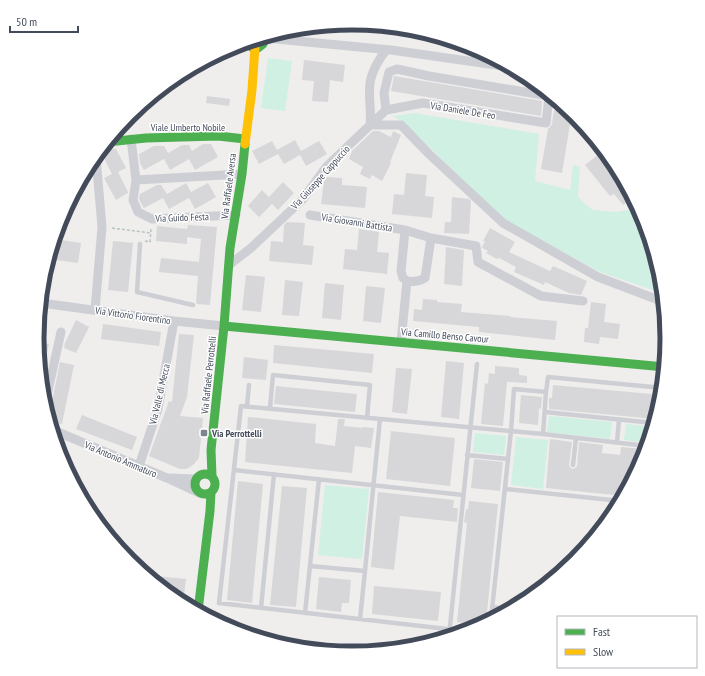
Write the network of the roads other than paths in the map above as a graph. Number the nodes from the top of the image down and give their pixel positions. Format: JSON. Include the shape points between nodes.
{"nodes":[{"id":1,"x":277,"y":39,"type":"edge"},
{"id":2,"x":263,"y":43,"type":"edge"},
{"id":3,"x":252,"y":46,"type":"edge"},
{"id":4,"x":255,"y":48,"type":"junction"},
{"id":5,"x":386,"y":50,"type":"junction"},
{"id":6,"x":494,"y":65,"type":"edge"},
{"id":7,"x":540,"y":94,"type":"edge"},
{"id":8,"x":550,"y":101,"type":"edge"},
{"id":9,"x":386,"y":110,"type":"junction"},
{"id":10,"x":370,"y":125,"type":"junction"},
{"id":11,"x":131,"y":139,"type":"junction"},
{"id":12,"x":245,"y":139,"type":"junction"},
{"id":13,"x":116,"y":141,"type":"edge"},
{"id":14,"x":97,"y":166,"type":"edge"},
{"id":15,"x":242,"y":174,"type":"junction"},
{"id":16,"x":136,"y":180,"type":"junction"},
{"id":17,"x":236,"y":215,"type":"junction"},
{"id":18,"x":310,"y":215,"type":"dead end"},
{"id":19,"x":405,"y":230,"type":"junction"},
{"id":20,"x":431,"y":238,"type":"junction"},
{"id":21,"x":140,"y":244,"type":"dead end"},
{"id":22,"x":229,"y":265,"type":"junction"},
{"id":23,"x":407,"y":281,"type":"junction"},
{"id":24,"x":658,"y":300,"type":"edge"},
{"id":25,"x":583,"y":301,"type":"dead end"},
{"id":26,"x":46,"y":304,"type":"edge"},
{"id":27,"x":193,"y":305,"type":"dead end"},
{"id":28,"x":95,"y":310,"type":"junction"},
{"id":29,"x":174,"y":321,"type":"junction"},
{"id":30,"x":224,"y":326,"type":"junction"},
{"id":31,"x":60,"y":332,"type":"dead end"},
{"id":32,"x":401,"y":342,"type":"junction"},
{"id":33,"x":477,"y":364,"type":"dead end"},
{"id":34,"x":659,"y":366,"type":"edge"},
{"id":35,"x":249,"y":385,"type":"dead end"},
{"id":36,"x":657,"y":387,"type":"edge"},
{"id":37,"x":48,"y":388,"type":"edge"},
{"id":38,"x":546,"y":392,"type":"junction"},
{"id":39,"x":247,"y":406,"type":"junction"},
{"id":40,"x":270,"y":408,"type":"junction"},
{"id":41,"x":544,"y":412,"type":"junction"},
{"id":42,"x":367,"y":418,"type":"junction"},
{"id":43,"x":380,"y":419,"type":"junction"},
{"id":44,"x":619,"y":420,"type":"junction"},
{"id":45,"x":649,"y":423,"type":"edge"},
{"id":46,"x":470,"y":428,"type":"junction"},
{"id":47,"x":511,"y":431,"type":"junction"},
{"id":48,"x":60,"y":433,"type":"edge"},
{"id":49,"x":542,"y":434,"type":"junction"},
{"id":50,"x":576,"y":438,"type":"junction"},
{"id":51,"x":617,"y":442,"type":"junction"},
{"id":52,"x":641,"y":445,"type":"edge"},
{"id":53,"x":467,"y":454,"type":"junction"},
{"id":54,"x":508,"y":459,"type":"junction"},
{"id":55,"x":573,"y":465,"type":"dead end"},
{"id":56,"x":139,"y":466,"type":"junction"},
{"id":57,"x":234,"y":470,"type":"junction"},
{"id":58,"x":274,"y":474,"type":"junction"},
{"id":59,"x":203,"y":476,"type":"junction"},
{"id":60,"x":167,"y":478,"type":"junction"},
{"id":61,"x":319,"y":479,"type":"junction"},
{"id":62,"x":374,"y":485,"type":"junction"},
{"id":63,"x":505,"y":489,"type":"junction"},
{"id":64,"x":204,"y":493,"type":"junction"},
{"id":65,"x":463,"y":495,"type":"junction"},
{"id":66,"x":614,"y":500,"type":"edge"},
{"id":67,"x":310,"y":566,"type":"junction"},
{"id":68,"x":365,"y":571,"type":"junction"},
{"id":69,"x":199,"y":605,"type":"edge"},
{"id":70,"x":492,"y":607,"type":"junction"},
{"id":71,"x":261,"y":608,"type":"junction"},
{"id":72,"x":501,"y":608,"type":"edge"},
{"id":73,"x":305,"y":613,"type":"junction"},
{"id":74,"x":492,"y":613,"type":"edge"},
{"id":75,"x":360,"y":619,"type":"junction"},
{"id":76,"x":450,"y":630,"type":"joint"}],
"edges":[{"from":1,"to":5,"type":"street"},
{"from":2,"to":4,"type":"main road"},
{"from":3,"to":4,"type":"main road"},
{"from":4,"to":12,"type":"main road","name":"Via Raffaele Aversa"},
{"from":5,"to":6,"type":"street"},
{"from":5,"to":10,"type":"street","via":[[371,78]]},
{"from":7,"to":9,"type":"street","name":"Via Daniele De Feo","via":[[397,69],[389,72],[384,93]]},
{"from":8,"to":9,"type":"street","name":"Via Daniele De Feo","via":[[546,123],[423,103]]},
{"from":9,"to":10,"type":"street","name":"Via Giuseppe Cappuccio"},
{"from":10,"to":22,"type":"street","name":"Via Giuseppe Cappuccio","via":[[328,166],[303,199]]},
{"from":10,"to":24,"type":"street","via":[[401,125],[503,223],[598,277]]},
{"from":11,"to":12,"type":"main road","name":"Viale Umberto Nobile","via":[[218,136]]},
{"from":11,"to":13,"type":"main road","name":"Viale Umberto Nobile"},
{"from":11,"to":16,"type":"street","name":"Via Guido Festa"},
{"from":12,"to":15,"type":"main road","name":"Via Raffaele Aversa"},
{"from":14,"to":28,"type":"street","via":[[102,227]]},
{"from":15,"to":16,"type":"street"},
{"from":15,"to":17,"type":"main road","name":"Via Raffaele Aversa"},
{"from":16,"to":17,"type":"street","name":"Via Guido Festa","via":[[133,200],[138,212],[152,219]]},
{"from":17,"to":22,"type":"main road","name":"Via Raffaele Aversa"},
{"from":18,"to":19,"type":"street","name":"Via Giovanni Battista"},
{"from":19,"to":20,"type":"street","name":"Via Giovanni Battista"},
{"from":19,"to":23,"type":"street","name":"Via Giovanni Battista","via":[[401,271]]},
{"from":20,"to":23,"type":"street","via":[[425,278],[416,282]]},
{"from":20,"to":25,"type":"street","name":"Via Giovanni Battista","via":[[476,246],[478,262],[541,296]]},
{"from":21,"to":27,"type":"lane","via":[[137,292]]},
{"from":22,"to":30,"type":"main road","name":"Via Raffaele Aversa"},
{"from":23,"to":32,"type":"street","name":"Via Giovanni Battista"},
{"from":26,"to":28,"type":"street","name":"Via Vittorio Fiorentino"},
{"from":28,"to":29,"type":"street","name":"Via Vittorio Fiorentino"},
{"from":29,"to":30,"type":"street","name":"Via Vittorio Fiorentino"},
{"from":29,"to":56,"type":"street","name":"Via Valle di Mecca","via":[[158,409]]},
{"from":30,"to":32,"type":"main road","name":"Via Camillo Benso Cavour"},
{"from":30,"to":59,"type":"main road","name":"Via Raffaele Perrottelli","via":[[211,450]]},
{"from":31,"to":37,"type":"street"},
{"from":32,"to":34,"type":"main road","name":"Via Camillo Benso Cavour"},
{"from":33,"to":46,"type":"lane"},
{"from":35,"to":39,"type":"lane"},
{"from":36,"to":38,"type":"lane","via":[[548,377]]},
{"from":38,"to":41,"type":"lane"},
{"from":38,"to":47,"type":"lane","via":[[514,389]]},
{"from":39,"to":40,"type":"lane"},
{"from":39,"to":57,"type":"lane","via":[[241,406]]},
{"from":40,"to":42,"type":"lane"},
{"from":40,"to":42,"type":"lane","via":[[274,375],[370,385]]},
{"from":41,"to":44,"type":"lane"},
{"from":41,"to":49,"type":"lane"},
{"from":42,"to":43,"type":"lane"},
{"from":43,"to":46,"type":"lane"},
{"from":43,"to":62,"type":"lane"},
{"from":44,"to":45,"type":"lane"},
{"from":44,"to":51,"type":"lane"},
{"from":46,"to":47,"type":"lane"},
{"from":46,"to":53,"type":"lane"},
{"from":47,"to":49,"type":"lane"},
{"from":47,"to":54,"type":"lane"},
{"from":48,"to":56,"type":"street","name":"Via Antonio Ammaturo"},
{"from":49,"to":50,"type":"lane"},
{"from":50,"to":51,"type":"lane"},
{"from":50,"to":55,"type":"lane"},
{"from":51,"to":52,"type":"lane"},
{"from":53,"to":54,"type":"lane"},
{"from":53,"to":65,"type":"lane"},
{"from":54,"to":63,"type":"lane"},
{"from":56,"to":60,"type":"street","name":"Via Antonio Ammaturo"},
{"from":57,"to":58,"type":"lane"},
{"from":57,"to":71,"type":"lane","via":[[219,603]]},
{"from":58,"to":61,"type":"lane"},
{"from":58,"to":71,"type":"lane"},
{"from":59,"to":60,"type":"street"},
{"from":59,"to":64,"type":"main road","via":[[194,486]]},
{"from":59,"to":64,"type":"main road","via":[[214,480],[215,484],[213,490]]},
{"from":60,"to":64,"type":"street","name":"Via Antonio Ammaturo"},
{"from":61,"to":62,"type":"lane"},
{"from":61,"to":67,"type":"lane"},
{"from":62,"to":65,"type":"lane"},
{"from":62,"to":68,"type":"lane"},
{"from":63,"to":66,"type":"lane"},
{"from":63,"to":70,"type":"lane"},
{"from":64,"to":69,"type":"main road","via":[[210,511]]},
{"from":65,"to":76,"type":"lane"},
{"from":67,"to":68,"type":"lane"},
{"from":67,"to":73,"type":"lane"},
{"from":68,"to":75,"type":"lane"},
{"from":70,"to":72,"type":"lane"},
{"from":70,"to":74,"type":"lane"},
{"from":71,"to":73,"type":"lane"},
{"from":73,"to":75,"type":"lane"},
{"from":75,"to":76,"type":"lane"}]}
